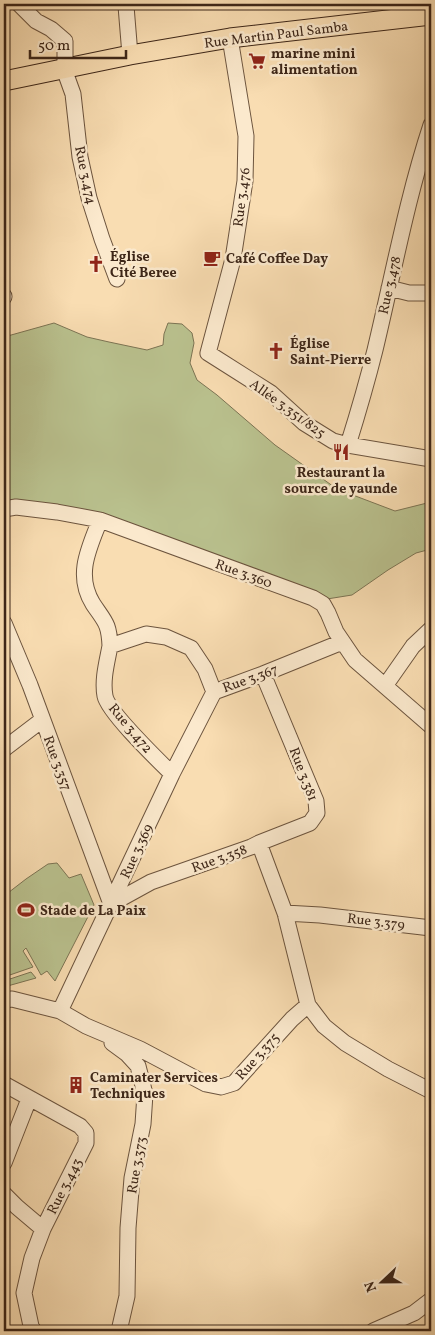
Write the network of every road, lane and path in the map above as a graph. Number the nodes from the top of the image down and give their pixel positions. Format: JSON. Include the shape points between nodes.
{"nodes":[{"id":1,"x":19,"y":4,"type":"edge"},
{"id":2,"x":125,"y":4,"type":"edge"},
{"id":3,"x":431,"y":15,"type":"edge"},
{"id":4,"x":230,"y":38,"type":"junction"},
{"id":5,"x":130,"y":55,"type":"junction"},
{"id":6,"x":65,"y":68,"type":"junction"},
{"id":7,"x":4,"y":81,"type":"edge"},
{"id":8,"x":431,"y":125,"type":"edge"},
{"id":9,"x":117,"y":279,"type":"dead end"},
{"id":10,"x":389,"y":288,"type":"junction"},
{"id":11,"x":431,"y":293,"type":"edge"},
{"id":12,"x":208,"y":353,"type":"joint"},
{"id":13,"x":348,"y":445,"type":"junction"},
{"id":14,"x":431,"y":459,"type":"edge"},
{"id":15,"x":4,"y":509,"type":"edge"},
{"id":16,"x":100,"y":520,"type":"junction"},
{"id":17,"x":4,"y":623,"type":"edge"},
{"id":18,"x":431,"y":630,"type":"edge"},
{"id":19,"x":342,"y":642,"type":"junction"},
{"id":20,"x":110,"y":646,"type":"junction"},
{"id":21,"x":263,"y":674,"type":"junction"},
{"id":22,"x":385,"y":686,"type":"junction"},
{"id":23,"x":214,"y":692,"type":"junction"},
{"id":24,"x":42,"y":720,"type":"junction"},
{"id":25,"x":431,"y":726,"type":"edge"},
{"id":26,"x":4,"y":749,"type":"edge"},
{"id":27,"x":172,"y":774,"type":"junction"},
{"id":28,"x":259,"y":843,"type":"junction"},
{"id":29,"x":111,"y":904,"type":"junction"},
{"id":30,"x":285,"y":913,"type":"junction"},
{"id":31,"x":431,"y":928,"type":"edge"},
{"id":32,"x":4,"y":1000,"type":"edge"},
{"id":33,"x":308,"y":1004,"type":"junction"},
{"id":34,"x":60,"y":1011,"type":"junction"},
{"id":35,"x":86,"y":1026,"type":"junction"},
{"id":36,"x":4,"y":1084,"type":"edge"},
{"id":37,"x":431,"y":1090,"type":"edge"},
{"id":38,"x":30,"y":1099,"type":"junction"},
{"id":39,"x":4,"y":1163,"type":"edge"},
{"id":40,"x":4,"y":1194,"type":"edge"},
{"id":41,"x":43,"y":1229,"type":"junction"},
{"id":42,"x":431,"y":1300,"type":"edge"},
{"id":43,"x":34,"y":1331,"type":"edge"},
{"id":44,"x":119,"y":1331,"type":"edge"},
{"id":45,"x":373,"y":1331,"type":"edge"}],
"edges":[{"from":1,"to":6,"type":"street","name":"Rue 3.474","via":[[36,21],[65,41]]},
{"from":2,"to":5,"type":"street"},
{"from":3,"to":4,"type":"main road","name":"Rue Martin Paul Samba"},
{"from":4,"to":5,"type":"main road","name":"Rue Martin Paul Samba"},
{"from":4,"to":12,"type":"street","name":"Rue 3.476","via":[[246,136],[245,181],[233,259]]},
{"from":5,"to":6,"type":"main road","name":"Rue Martin Paul Samba"},
{"from":6,"to":7,"type":"main road","name":"Rue Martin Paul Samba"},
{"from":6,"to":9,"type":"street","name":"Rue 3.474","via":[[73,94],[80,157],[89,198]]},
{"from":8,"to":10,"type":"street","name":"Rue 3.478"},
{"from":10,"to":11,"type":"street","via":[[409,293]]},
{"from":10,"to":13,"type":"street","name":"Rue 3.478"},
{"from":12,"to":13,"type":"street","name":"Allée 3.351/825","via":[[271,393],[304,423],[333,441]]},
{"from":13,"to":14,"type":"street","name":"Allée 3.351/825"},
{"from":15,"to":16,"type":"street","name":"Rue 3.360","via":[[16,507]]},
{"from":16,"to":19,"type":"street","name":"Rue 3.360","via":[[313,598],[323,604]]},
{"from":16,"to":20,"type":"street","via":[[86,554],[83,574],[87,592],[110,633]]},
{"from":17,"to":24,"type":"street","name":"Rue 3.357"},
{"from":18,"to":22,"type":"street","via":[[414,646]]},
{"from":19,"to":21,"type":"street","name":"Rue 3.367"},
{"from":19,"to":22,"type":"street","name":"Rue 3.360","via":[[355,660]]},
{"from":20,"to":23,"type":"street","name":"Rue 3.367","via":[[146,634],[166,637],[191,648],[205,669]]},
{"from":20,"to":27,"type":"street","name":"Rue 3.472","via":[[104,685],[106,698],[115,713]]},
{"from":21,"to":23,"type":"street","name":"Rue 3.367"},
{"from":21,"to":28,"type":"street","name":"Rue 3.381","via":[[316,801],[317,813],[310,823]]},
{"from":22,"to":25,"type":"street","name":"Rue 3.360"},
{"from":23,"to":27,"type":"street","name":"Rue 3.369"},
{"from":24,"to":26,"type":"street"},
{"from":24,"to":29,"type":"street","name":"Rue 3.357"},
{"from":27,"to":29,"type":"street","name":"Rue 3.369"},
{"from":28,"to":29,"type":"street","name":"Rue 3.358","via":[[150,882]]},
{"from":28,"to":30,"type":"street","name":"Rue 3.358"},
{"from":29,"to":34,"type":"street","name":"Rue 3.369"},
{"from":30,"to":31,"type":"street","name":"Rue 3.379"},
{"from":30,"to":33,"type":"street","name":"Rue 3.358"},
{"from":32,"to":34,"type":"street","name":"Rue 3.375","via":[[12,999]]},
{"from":33,"to":35,"type":"street","name":"Rue 3.375","via":[[234,1082],[221,1087],[206,1084],[140,1049]]},
{"from":33,"to":37,"type":"street","via":[[324,1026],[345,1043]]},
{"from":34,"to":35,"type":"street","name":"Rue 3.375"},
{"from":35,"to":44,"type":"street","name":"Rue 3.373","via":[[127,1054],[138,1066],[145,1094],[143,1124],[132,1178],[127,1296]]},
{"from":36,"to":38,"type":"street","name":"Rue 3.443"},
{"from":38,"to":39,"type":"street"},
{"from":38,"to":41,"type":"street","name":"Rue 3.443","via":[[80,1126],[86,1133],[86,1143]]},
{"from":40,"to":41,"type":"street"},
{"from":41,"to":43,"type":"street","name":"Rue 3.443","via":[[24,1293]]},
{"from":42,"to":45,"type":"street","via":[[414,1313]]}]}
